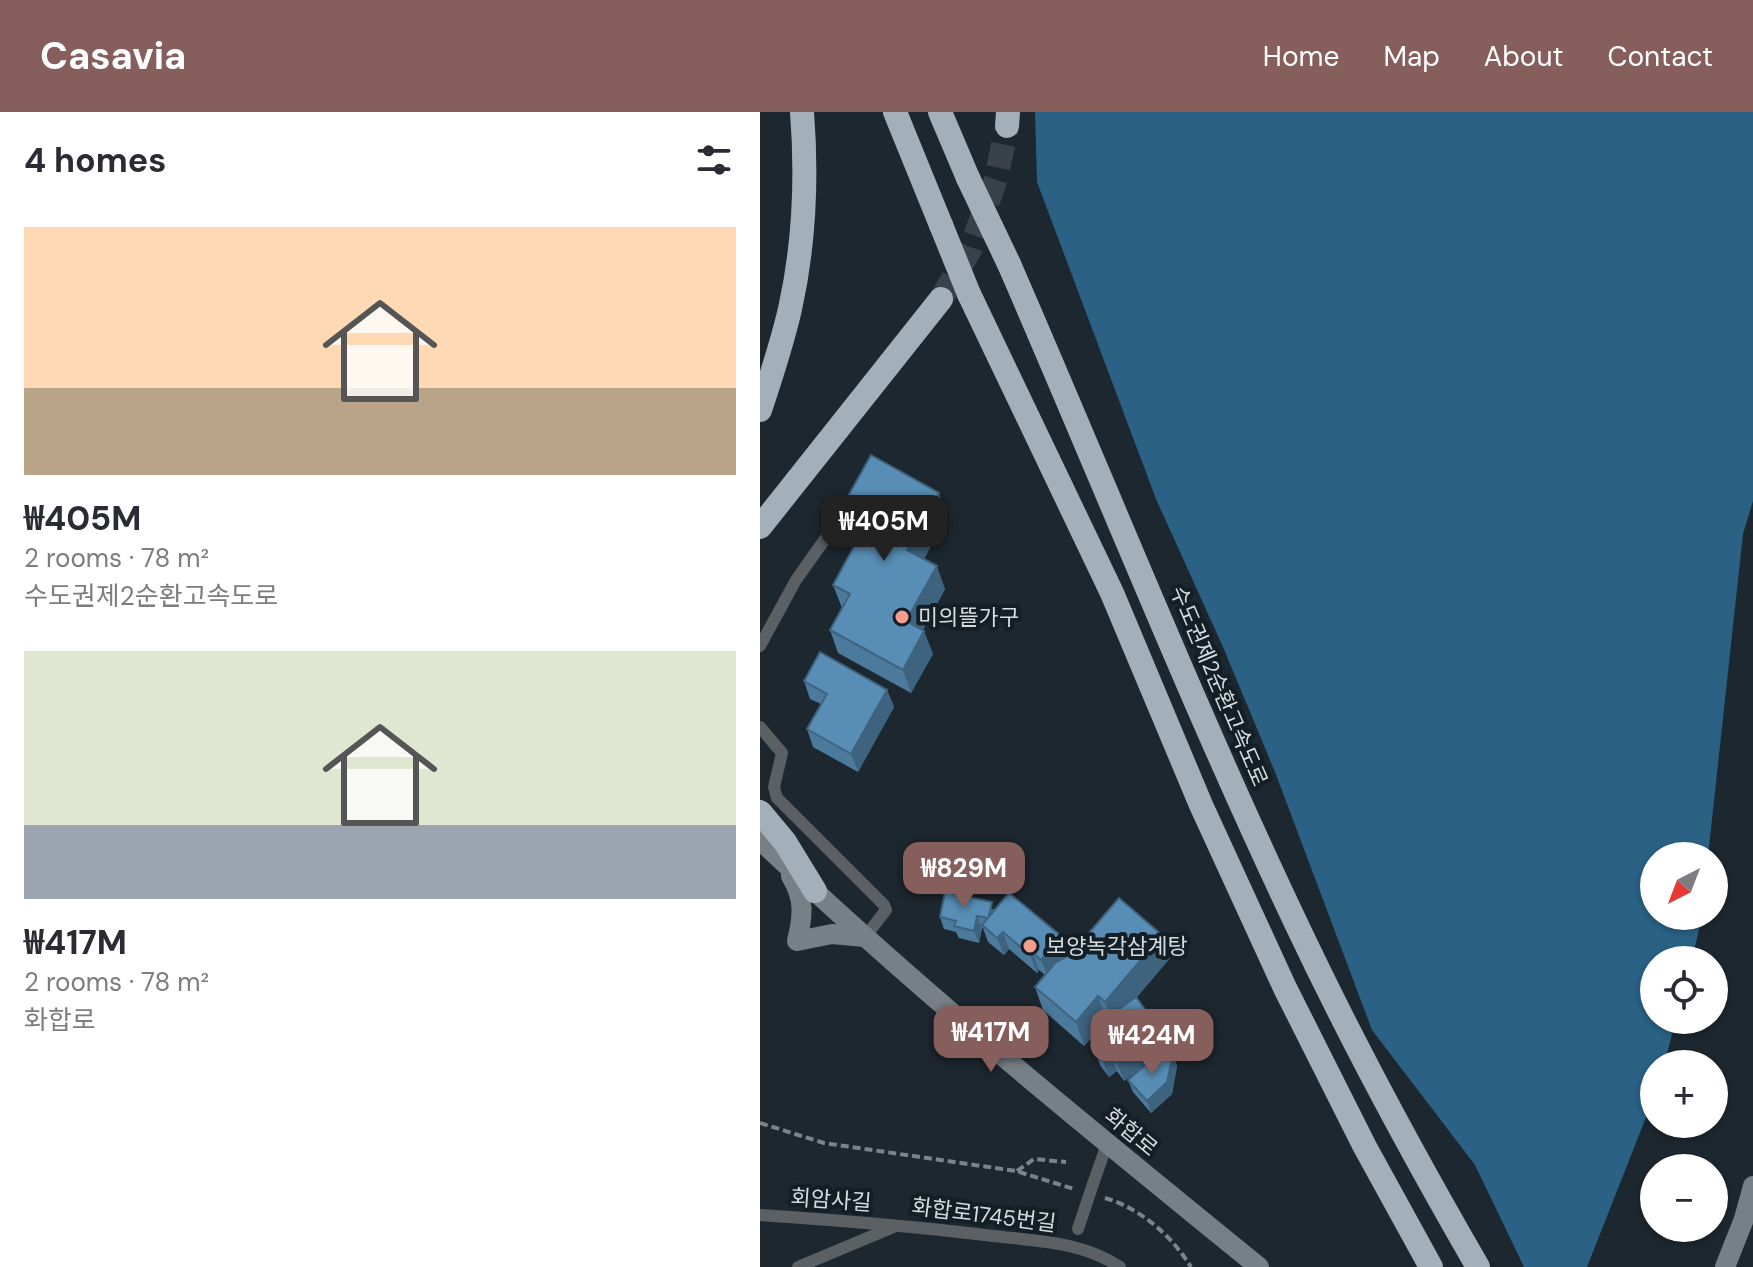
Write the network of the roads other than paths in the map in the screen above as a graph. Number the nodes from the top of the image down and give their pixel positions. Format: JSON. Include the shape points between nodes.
{"nodes":[{"id":1,"x":802,"y":112,"type":"edge"},
{"id":2,"x":895,"y":112,"type":"edge"},
{"id":3,"x":940,"y":112,"type":"edge"},
{"id":4,"x":941,"y":299,"type":"tunnel mouth"},
{"id":5,"x":760,"y":410,"type":"edge"},
{"id":6,"x":840,"y":518,"type":"edge"},
{"id":7,"x":760,"y":527,"type":"edge"},
{"id":8,"x":760,"y":646,"type":"edge"},
{"id":9,"x":760,"y":727,"type":"edge"},
{"id":10,"x":760,"y":812,"type":"edge"},
{"id":11,"x":760,"y":840,"type":"edge"},
{"id":12,"x":780,"y":859,"type":"junction"},
{"id":13,"x":815,"y":891,"type":"junction"},
{"id":14,"x":865,"y":937,"type":"junction"},
{"id":15,"x":1107,"y":1144,"type":"junction"},
{"id":16,"x":1753,"y":1186,"type":"edge"},
{"id":17,"x":760,"y":1215,"type":"edge"},
{"id":18,"x":899,"y":1225,"type":"junction"},
{"id":19,"x":1073,"y":1245,"type":"junction"},
{"id":20,"x":798,"y":1267,"type":"edge"},
{"id":21,"x":1120,"y":1267,"type":"edge"},
{"id":22,"x":1259,"y":1267,"type":"edge"},
{"id":23,"x":1431,"y":1267,"type":"edge"},
{"id":24,"x":1478,"y":1267,"type":"edge"},
{"id":25,"x":1725,"y":1267,"type":"edge"}],
"edges":[{"from":1,"to":5,"type":"highway","via":[[799,253],[790,306]]},
{"from":2,"to":23,"type":"highway","bridge":true,"via":[[969,294],[1112,593],[1285,988]]},
{"from":3,"to":24,"type":"highway","name":"수도권제2순환고속도로","bridge":true,"via":[[1294,920],[1372,1078]]},
{"from":4,"to":7,"type":"highway"},
{"from":6,"to":8,"type":"lane","via":[[778,609]]},
{"from":9,"to":14,"type":"lane","via":[[782,753],[774,787],[777,798],[884,905],[884,915]]},
{"from":10,"to":13,"type":"highway"},
{"from":11,"to":12,"type":"main road","name":"화합로"},
{"from":12,"to":13,"type":"main road","name":"화합로"},
{"from":12,"to":14,"type":"main road","via":[[802,901],[797,941],[832,934]]},
{"from":13,"to":14,"type":"main road","name":"화합로"},
{"from":14,"to":15,"type":"main road","name":"화합로"},
{"from":15,"to":19,"type":"lane","bridge":true},
{"from":15,"to":22,"type":"main road","name":"화합로"},
{"from":16,"to":25,"type":"main road"},
{"from":17,"to":18,"type":"lane","name":"회암사길"},
{"from":18,"to":19,"type":"lane","name":"화합로1745번길"},
{"from":18,"to":20,"type":"lane","name":"화합로1745번길"},
{"from":19,"to":21,"type":"lane","name":"화합로1745번길"}]}
